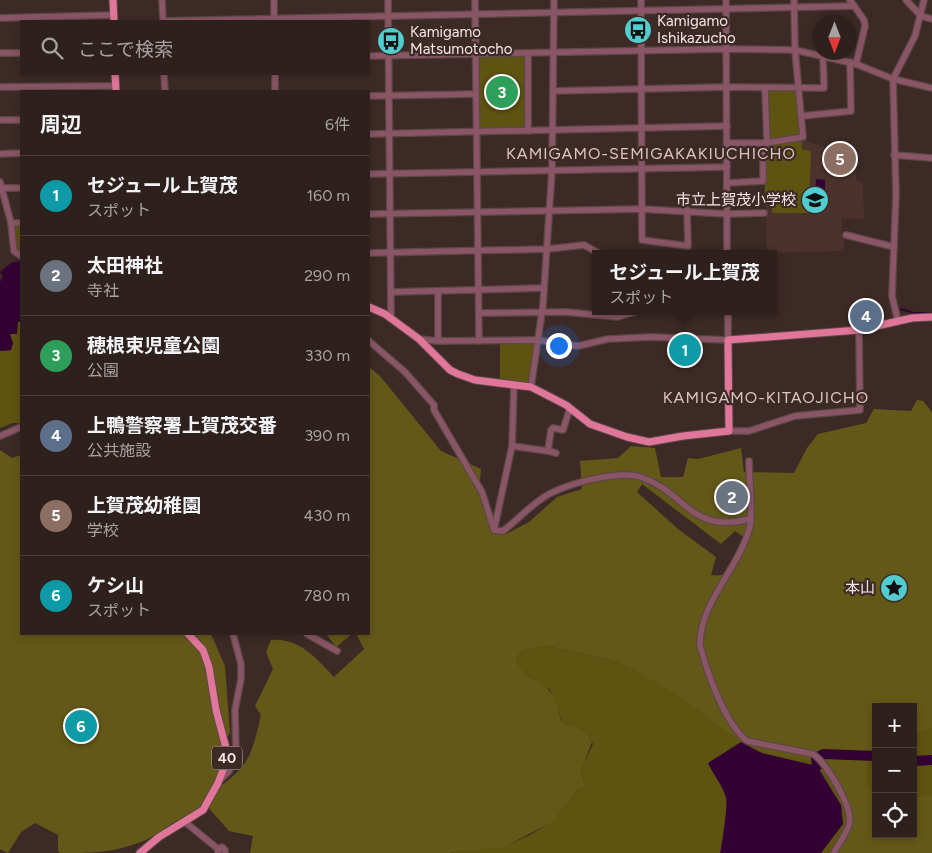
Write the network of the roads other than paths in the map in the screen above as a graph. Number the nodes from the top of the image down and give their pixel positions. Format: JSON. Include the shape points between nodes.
{"nodes":[{"id":1,"x":113,"y":0,"type":"edge"},
{"id":2,"x":162,"y":0,"type":"edge"},
{"id":3,"x":274,"y":0,"type":"edge"},
{"id":4,"x":388,"y":0,"type":"edge"},
{"id":5,"x":475,"y":0,"type":"edge"},
{"id":6,"x":554,"y":0,"type":"edge"},
{"id":7,"x":641,"y":0,"type":"edge"},
{"id":8,"x":726,"y":0,"type":"edge"},
{"id":9,"x":850,"y":0,"type":"edge"},
{"id":10,"x":906,"y":0,"type":"edge"},
{"id":11,"x":924,"y":0,"type":"edge"},
{"id":12,"x":794,"y":3,"type":"edge"},
{"id":13,"x":854,"y":6,"type":"junction"},
{"id":14,"x":726,"y":8,"type":"junction"},
{"id":15,"x":641,"y":10,"type":"junction"},
{"id":16,"x":553,"y":12,"type":"junction"},
{"id":17,"x":475,"y":14,"type":"junction"},
{"id":18,"x":920,"y":15,"type":"junction"},
{"id":19,"x":388,"y":16,"type":"junction"},
{"id":20,"x":0,"y":18,"type":"edge"},
{"id":21,"x":114,"y":18,"type":"edge"},
{"id":22,"x":932,"y":19,"type":"edge"},
{"id":23,"x":162,"y":20,"type":"edge"},
{"id":24,"x":274,"y":20,"type":"edge"},
{"id":25,"x":726,"y":49,"type":"junction"},
{"id":26,"x":641,"y":50,"type":"junction"},
{"id":27,"x":795,"y":50,"type":"junction"},
{"id":28,"x":554,"y":52,"type":"junction"},
{"id":29,"x":0,"y":53,"type":"edge"},
{"id":30,"x":20,"y":53,"type":"edge"},
{"id":31,"x":528,"y":53,"type":"junction"},
{"id":32,"x":812,"y":53,"type":"edge"},
{"id":33,"x":476,"y":54,"type":"junction"},
{"id":34,"x":388,"y":55,"type":"junction"},
{"id":35,"x":370,"y":56,"type":"edge"},
{"id":36,"x":823,"y":60,"type":"edge"},
{"id":37,"x":842,"y":60,"type":"edge"},
{"id":38,"x":853,"y":63,"type":"junction"},
{"id":39,"x":115,"y":75,"type":"edge"},
{"id":40,"x":164,"y":75,"type":"edge"},
{"id":41,"x":275,"y":75,"type":"edge"},
{"id":42,"x":893,"y":79,"type":"junction"},
{"id":43,"x":0,"y":87,"type":"edge"},
{"id":44,"x":727,"y":87,"type":"junction"},
{"id":45,"x":116,"y":88,"type":"edge"},
{"id":46,"x":765,"y":88,"type":"junction"},
{"id":47,"x":932,"y":88,"type":"edge"},
{"id":48,"x":642,"y":89,"type":"junction"},
{"id":49,"x":799,"y":89,"type":"junction"},
{"id":50,"x":165,"y":90,"type":"edge"},
{"id":51,"x":275,"y":90,"type":"edge"},
{"id":52,"x":554,"y":91,"type":"junction"},
{"id":53,"x":476,"y":94,"type":"junction"},
{"id":54,"x":370,"y":96,"type":"edge"},
{"id":55,"x":389,"y":96,"type":"junction"},
{"id":56,"x":802,"y":116,"type":"junction"},
{"id":57,"x":0,"y":120,"type":"edge"},
{"id":58,"x":20,"y":120,"type":"edge"},
{"id":59,"x":726,"y":126,"type":"junction"},
{"id":60,"x":642,"y":128,"type":"junction"},
{"id":61,"x":552,"y":130,"type":"junction"},
{"id":62,"x":528,"y":131,"type":"junction"},
{"id":63,"x":477,"y":132,"type":"junction"},
{"id":64,"x":370,"y":134,"type":"edge"},
{"id":65,"x":389,"y":134,"type":"junction"},
{"id":66,"x":765,"y":143,"type":"junction"},
{"id":67,"x":727,"y":144,"type":"junction"},
{"id":68,"x":20,"y":153,"type":"edge"},
{"id":69,"x":0,"y":154,"type":"edge"},
{"id":70,"x":894,"y":155,"type":"junction"},
{"id":71,"x":932,"y":158,"type":"edge"},
{"id":72,"x":727,"y":167,"type":"junction"},
{"id":73,"x":642,"y":168,"type":"junction"},
{"id":74,"x":552,"y":170,"type":"junction"},
{"id":75,"x":477,"y":172,"type":"junction"},
{"id":76,"x":370,"y":174,"type":"edge"},
{"id":77,"x":390,"y":174,"type":"junction"},
{"id":78,"x":0,"y":182,"type":"edge"},
{"id":79,"x":727,"y":183,"type":"junction"},
{"id":80,"x":3,"y":188,"type":"junction"},
{"id":81,"x":20,"y":188,"type":"edge"},
{"id":82,"x":642,"y":209,"type":"junction"},
{"id":83,"x":550,"y":210,"type":"junction"},
{"id":84,"x":687,"y":210,"type":"junction"},
{"id":85,"x":478,"y":212,"type":"junction"},
{"id":86,"x":764,"y":213,"type":"dead end"},
{"id":87,"x":370,"y":214,"type":"edge"},
{"id":88,"x":390,"y":214,"type":"junction"},
{"id":89,"x":727,"y":214,"type":"junction"},
{"id":90,"x":11,"y":223,"type":"junction"},
{"id":91,"x":20,"y":223,"type":"edge"},
{"id":92,"x":846,"y":236,"type":"dead end"},
{"id":93,"x":894,"y":247,"type":"junction"},
{"id":94,"x":548,"y":249,"type":"junction"},
{"id":95,"x":478,"y":250,"type":"junction"},
{"id":96,"x":594,"y":250,"type":"edge"},
{"id":97,"x":727,"y":250,"type":"edge"},
{"id":98,"x":391,"y":252,"type":"junction"},
{"id":99,"x":370,"y":253,"type":"edge"},
{"id":100,"x":20,"y":255,"type":"edge"},
{"id":101,"x":544,"y":288,"type":"junction"},
{"id":102,"x":479,"y":290,"type":"junction"},
{"id":103,"x":438,"y":291,"type":"junction"},
{"id":104,"x":391,"y":292,"type":"junction"},
{"id":105,"x":370,"y":308,"type":"edge"},
{"id":106,"x":542,"y":312,"type":"junction"},
{"id":107,"x":479,"y":313,"type":"junction"},
{"id":108,"x":592,"y":315,"type":"edge"},
{"id":109,"x":597,"y":315,"type":"edge"},
{"id":110,"x":624,"y":315,"type":"edge"},
{"id":111,"x":728,"y":315,"type":"edge"},
{"id":112,"x":932,"y":317,"type":"edge"},
{"id":113,"x":392,"y":319,"type":"junction"},
{"id":114,"x":898,"y":321,"type":"junction"},
{"id":115,"x":859,"y":330,"type":"junction"},
{"id":116,"x":419,"y":339,"type":"junction"},
{"id":117,"x":537,"y":340,"type":"junction"},
{"id":118,"x":728,"y":340,"type":"junction"},
{"id":119,"x":438,"y":341,"type":"junction"},
{"id":120,"x":479,"y":341,"type":"junction"},
{"id":121,"x":370,"y":342,"type":"edge"},
{"id":122,"x":514,"y":386,"type":"junction"},
{"id":123,"x":530,"y":387,"type":"junction"},
{"id":124,"x":570,"y":408,"type":"junction"},
{"id":125,"x":20,"y":427,"type":"edge"},
{"id":126,"x":729,"y":431,"type":"junction"},
{"id":127,"x":0,"y":436,"type":"edge"},
{"id":128,"x":512,"y":446,"type":"junction"},
{"id":129,"x":548,"y":452,"type":"junction"},
{"id":130,"x":556,"y":453,"type":"dead end"},
{"id":131,"x":749,"y":461,"type":"dead end"},
{"id":132,"x":750,"y":518,"type":"junction"},
{"id":133,"x":494,"y":530,"type":"junction"},
{"id":134,"x":189,"y":635,"type":"edge"},
{"id":135,"x":234,"y":635,"type":"edge"},
{"id":136,"x":309,"y":635,"type":"edge"},
{"id":137,"x":337,"y":651,"type":"dead end"},
{"id":138,"x":220,"y":780,"type":"junction"},
{"id":139,"x":185,"y":822,"type":"junction"},
{"id":140,"x":218,"y":851,"type":"edge"},
{"id":141,"x":140,"y":853,"type":"edge"},
{"id":142,"x":225,"y":853,"type":"edge"},
{"id":143,"x":834,"y":853,"type":"edge"}],
"edges":[{"from":1,"to":21,"type":"main road"},
{"from":2,"to":23,"type":"street"},
{"from":3,"to":24,"type":"street"},
{"from":4,"to":19,"type":"street"},
{"from":5,"to":17,"type":"street"},
{"from":6,"to":16,"type":"street"},
{"from":7,"to":15,"type":"street"},
{"from":8,"to":14,"type":"street"},
{"from":9,"to":13,"type":"street"},
{"from":10,"to":18,"type":"street"},
{"from":11,"to":18,"type":"street"},
{"from":12,"to":13,"type":"street"},
{"from":12,"to":14,"type":"street"},
{"from":12,"to":27,"type":"street"},
{"from":13,"to":38,"type":"street","via":[[865,26]]},
{"from":14,"to":15,"type":"street"},
{"from":14,"to":25,"type":"street"},
{"from":15,"to":16,"type":"street"},
{"from":15,"to":26,"type":"street"},
{"from":16,"to":17,"type":"street"},
{"from":16,"to":28,"type":"street"},
{"from":17,"to":19,"type":"street"},
{"from":17,"to":33,"type":"street"},
{"from":18,"to":22,"type":"street"},
{"from":18,"to":42,"type":"street","via":[[915,36]]},
{"from":19,"to":24,"type":"street"},
{"from":19,"to":34,"type":"street"},
{"from":20,"to":21,"type":"street"},
{"from":25,"to":26,"type":"street"},
{"from":25,"to":27,"type":"street"},
{"from":25,"to":44,"type":"street"},
{"from":26,"to":28,"type":"street"},
{"from":26,"to":48,"type":"street"},
{"from":27,"to":32,"type":"street"},
{"from":27,"to":49,"type":"street"},
{"from":28,"to":31,"type":"street"},
{"from":28,"to":52,"type":"street"},
{"from":29,"to":30,"type":"street"},
{"from":31,"to":33,"type":"street"},
{"from":31,"to":62,"type":"street"},
{"from":33,"to":34,"type":"street"},
{"from":33,"to":53,"type":"street"},
{"from":34,"to":35,"type":"street"},
{"from":34,"to":55,"type":"street"},
{"from":36,"to":49,"type":"street","via":[[824,88]]},
{"from":37,"to":38,"type":"street"},
{"from":38,"to":42,"type":"street"},
{"from":38,"to":56,"type":"street","via":[[851,111]]},
{"from":39,"to":45,"type":"main road"},
{"from":40,"to":50,"type":"street"},
{"from":41,"to":51,"type":"street"},
{"from":42,"to":47,"type":"street"},
{"from":42,"to":70,"type":"street","via":[[896,113]]},
{"from":43,"to":45,"type":"street"},
{"from":44,"to":46,"type":"street"},
{"from":44,"to":48,"type":"street"},
{"from":44,"to":59,"type":"street"},
{"from":46,"to":49,"type":"street"},
{"from":46,"to":66,"type":"street"},
{"from":48,"to":52,"type":"street"},
{"from":48,"to":60,"type":"street"},
{"from":49,"to":56,"type":"street"},
{"from":52,"to":61,"type":"street"},
{"from":53,"to":55,"type":"street"},
{"from":53,"to":63,"type":"street"},
{"from":54,"to":55,"type":"street"},
{"from":55,"to":65,"type":"street"},
{"from":56,"to":66,"type":"street","via":[[803,137]]},
{"from":57,"to":58,"type":"street"},
{"from":59,"to":60,"type":"street"},
{"from":59,"to":67,"type":"street"},
{"from":60,"to":61,"type":"street"},
{"from":60,"to":73,"type":"street"},
{"from":61,"to":62,"type":"street"},
{"from":61,"to":74,"type":"street"},
{"from":62,"to":63,"type":"street"},
{"from":63,"to":65,"type":"street"},
{"from":63,"to":75,"type":"street"},
{"from":64,"to":65,"type":"street"},
{"from":65,"to":77,"type":"street"},
{"from":66,"to":67,"type":"street"},
{"from":66,"to":79,"type":"street","via":[[763,181]]},
{"from":67,"to":72,"type":"street"},
{"from":68,"to":69,"type":"street"},
{"from":70,"to":71,"type":"street"},
{"from":70,"to":93,"type":"street"},
{"from":72,"to":73,"type":"street"},
{"from":72,"to":79,"type":"street"},
{"from":73,"to":74,"type":"street"},
{"from":73,"to":82,"type":"street"},
{"from":74,"to":75,"type":"street"},
{"from":74,"to":83,"type":"street"},
{"from":75,"to":77,"type":"street"},
{"from":75,"to":85,"type":"street"},
{"from":76,"to":77,"type":"street"},
{"from":77,"to":88,"type":"street"},
{"from":78,"to":80,"type":"street"},
{"from":79,"to":89,"type":"street"},
{"from":80,"to":81,"type":"street"},
{"from":80,"to":90,"type":"street"},
{"from":82,"to":83,"type":"street"},
{"from":82,"to":84,"type":"street"},
{"from":82,"to":84,"type":"street","via":[[642,240],[688,246]]},
{"from":83,"to":85,"type":"street"},
{"from":83,"to":94,"type":"street"},
{"from":84,"to":89,"type":"street"},
{"from":85,"to":88,"type":"street"},
{"from":85,"to":95,"type":"street"},
{"from":86,"to":89,"type":"street"},
{"from":87,"to":88,"type":"street"},
{"from":88,"to":98,"type":"street"},
{"from":89,"to":97,"type":"street"},
{"from":90,"to":91,"type":"street"},
{"from":90,"to":100,"type":"street","via":[[14,251]]},
{"from":92,"to":93,"type":"street"},
{"from":93,"to":114,"type":"street","via":[[892,296]]},
{"from":94,"to":95,"type":"street"},
{"from":94,"to":96,"type":"street","via":[[584,244]]},
{"from":94,"to":101,"type":"street"},
{"from":95,"to":98,"type":"street"},
{"from":95,"to":102,"type":"street"},
{"from":98,"to":99,"type":"street"},
{"from":98,"to":104,"type":"street"},
{"from":101,"to":102,"type":"street"},
{"from":101,"to":106,"type":"street"},
{"from":102,"to":103,"type":"street"},
{"from":102,"to":107,"type":"street"},
{"from":103,"to":104,"type":"street"},
{"from":103,"to":119,"type":"street"},
{"from":104,"to":113,"type":"street"},
{"from":105,"to":113,"type":"main road"},
{"from":106,"to":107,"type":"street"},
{"from":106,"to":108,"type":"street"},
{"from":106,"to":117,"type":"street"},
{"from":107,"to":120,"type":"street"},
{"from":109,"to":110,"type":"street"},
{"from":111,"to":118,"type":"street"},
{"from":112,"to":114,"type":"main road"},
{"from":113,"to":116,"type":"main road"},
{"from":114,"to":115,"type":"main road"},
{"from":115,"to":118,"type":"main road"},
{"from":115,"to":126,"type":"street","via":[[860,410],[795,416],[749,431]]},
{"from":116,"to":119,"type":"street"},
{"from":116,"to":122,"type":"main road","via":[[458,374]]},
{"from":117,"to":118,"type":"street","via":[[578,346],[608,339],[632,338]]},
{"from":117,"to":120,"type":"street"},
{"from":117,"to":123,"type":"street"},
{"from":118,"to":126,"type":"main road"},
{"from":119,"to":120,"type":"street"},
{"from":121,"to":133,"type":"street","via":[[405,372],[434,405],[482,492]]},
{"from":122,"to":123,"type":"main road"},
{"from":122,"to":128,"type":"street"},
{"from":123,"to":124,"type":"main road"},
{"from":124,"to":126,"type":"main road","via":[[590,424],[649,442]]},
{"from":124,"to":129,"type":"street","via":[[563,430],[551,430]]},
{"from":125,"to":127,"type":"street"},
{"from":128,"to":129,"type":"street"},
{"from":128,"to":133,"type":"street"},
{"from":129,"to":130,"type":"street"},
{"from":131,"to":132,"type":"street"},
{"from":132,"to":133,"type":"street","via":[[731,523],[714,522],[639,476],[618,475],[550,493],[503,531]]},
{"from":132,"to":143,"type":"street","via":[[745,540],[707,613],[700,637],[702,654],[740,735],[747,741],[813,754],[822,760],[849,809],[849,825]]},
{"from":134,"to":138,"type":"main road","number":"40","via":[[203,650],[213,682],[216,710],[227,752]]},
{"from":135,"to":138,"type":"street","via":[[241,664],[236,754],[229,771]]},
{"from":136,"to":137,"type":"street"},
{"from":138,"to":139,"type":"main road","number":"40","via":[[203,810]]},
{"from":139,"to":140,"type":"street"},
{"from":139,"to":141,"type":"main road","number":"40"},
{"from":140,"to":142,"type":"street","via":[[223,848]]}]}
